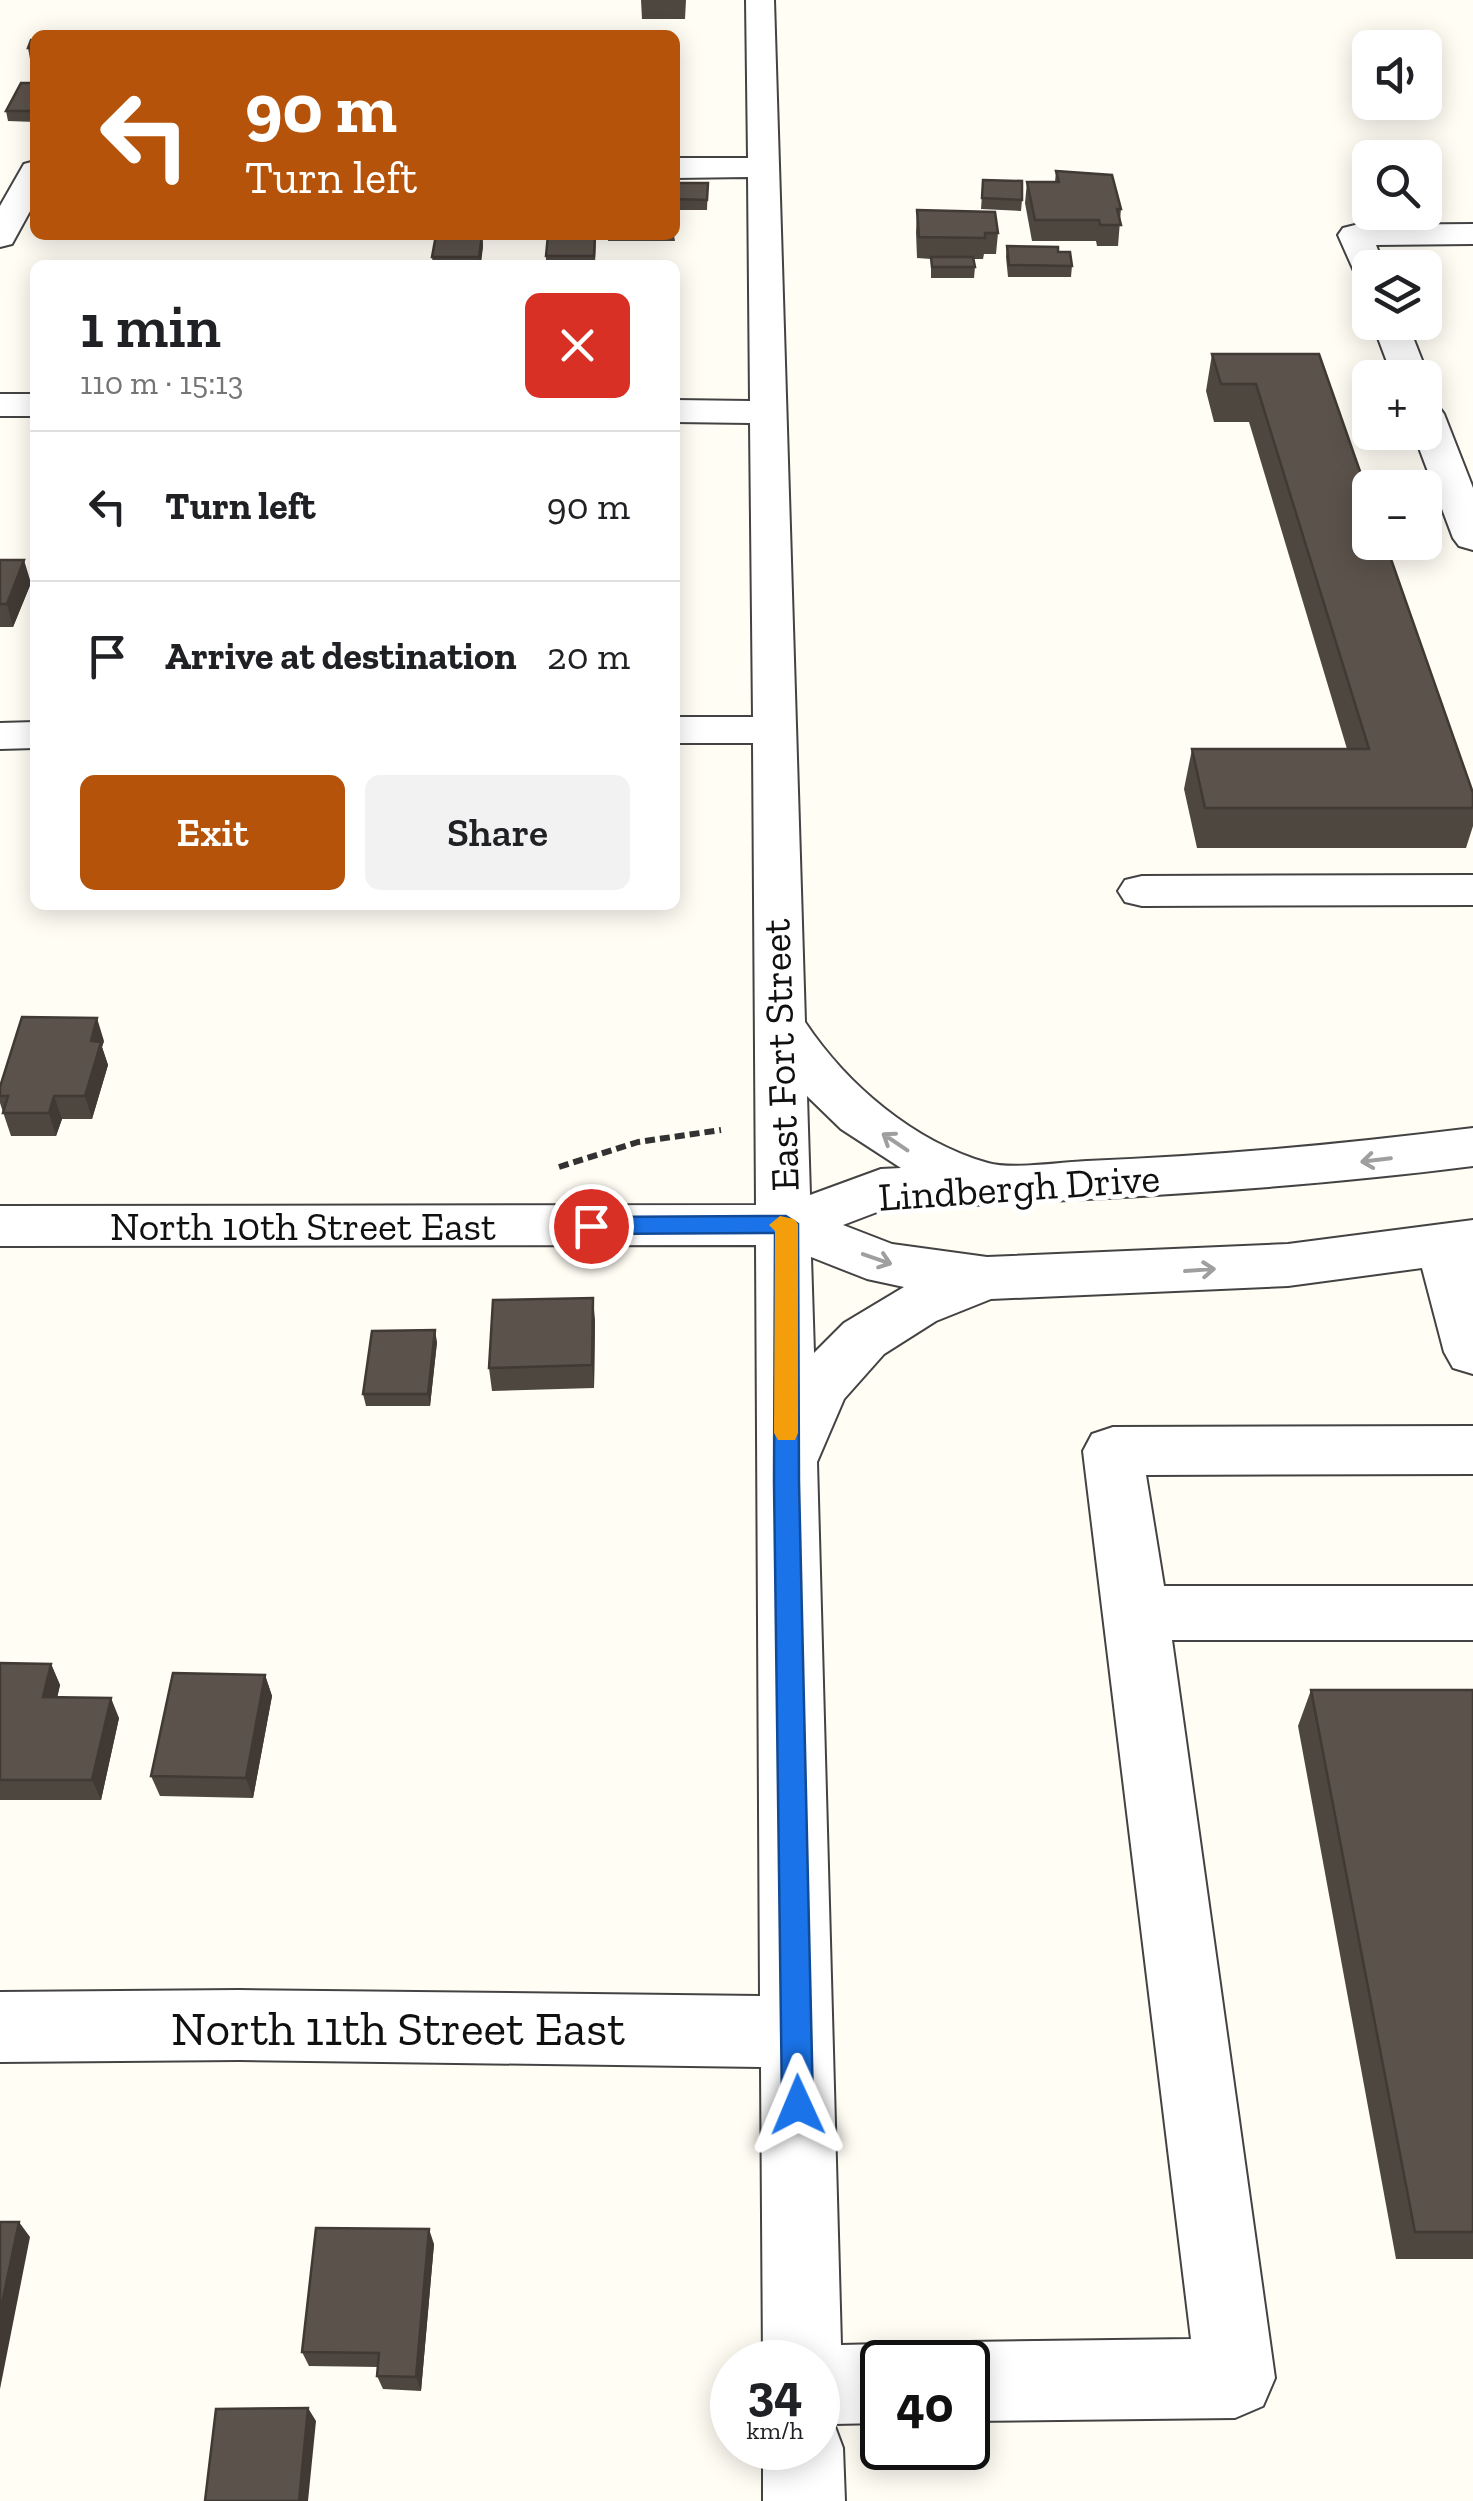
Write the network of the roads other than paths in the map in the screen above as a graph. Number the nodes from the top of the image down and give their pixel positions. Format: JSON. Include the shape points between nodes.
{"nodes":[{"id":1,"x":760,"y":0,"type":"edge"},
{"id":2,"x":0,"y":160,"type":"edge"},
{"id":3,"x":30,"y":160,"type":"edge"},
{"id":4,"x":764,"y":167,"type":"junction"},
{"id":5,"x":680,"y":168,"type":"edge"},
{"id":6,"x":30,"y":181,"type":"edge"},
{"id":7,"x":1473,"y":234,"type":"edge"},
{"id":8,"x":0,"y":238,"type":"edge"},
{"id":9,"x":1361,"y":250,"type":"edge"},
{"id":10,"x":0,"y":405,"type":"edge"},
{"id":11,"x":30,"y":405,"type":"edge"},
{"id":12,"x":680,"y":411,"type":"edge"},
{"id":13,"x":767,"y":412,"type":"junction"},
{"id":14,"x":1439,"y":450,"type":"edge"},
{"id":15,"x":1473,"y":538,"type":"edge"},
{"id":16,"x":680,"y":730,"type":"edge"},
{"id":17,"x":773,"y":730,"type":"junction"},
{"id":18,"x":0,"y":736,"type":"edge"},
{"id":19,"x":30,"y":736,"type":"edge"},
{"id":20,"x":1473,"y":890,"type":"edge"},
{"id":21,"x":1142,"y":891,"type":"dead end"},
{"id":22,"x":777,"y":1019,"type":"junction"},
{"id":23,"x":1473,"y":1147,"type":"edge"},
{"id":24,"x":983,"y":1182,"type":"junction"},
{"id":25,"x":786,"y":1224,"type":"junction"},
{"id":26,"x":0,"y":1226,"type":"edge"},
{"id":27,"x":1458,"y":1243,"type":"edge"},
{"id":28,"x":987,"y":1278,"type":"junction"},
{"id":29,"x":1473,"y":1352,"type":"edge"},
{"id":30,"x":1473,"y":1450,"type":"edge"},
{"id":31,"x":786,"y":1482,"type":"junction"},
{"id":32,"x":1137,"y":1613,"type":"junction"},
{"id":33,"x":1473,"y":1613,"type":"edge"},
{"id":34,"x":0,"y":2027,"type":"edge"},
{"id":35,"x":796,"y":2032,"type":"junction"},
{"id":36,"x":802,"y":2340,"type":"edge"},
{"id":37,"x":990,"y":2382,"type":"edge"},
{"id":38,"x":803,"y":2470,"type":"edge"},
{"id":39,"x":804,"y":2501,"type":"edge"}],
"edges":[{"from":1,"to":4,"type":"street","name":"East Fort Street"},
{"from":2,"to":3,"type":"street"},
{"from":4,"to":5,"type":"street"},
{"from":4,"to":13,"type":"street","name":"East Fort Street"},
{"from":6,"to":8,"type":"street"},
{"from":7,"to":9,"type":"street","via":[[1355,235]]},
{"from":10,"to":11,"type":"street"},
{"from":12,"to":13,"type":"street"},
{"from":13,"to":17,"type":"street","name":"East Fort Street"},
{"from":14,"to":15,"type":"street"},
{"from":16,"to":17,"type":"street"},
{"from":17,"to":22,"type":"street","name":"East Fort Street"},
{"from":18,"to":19,"type":"street"},
{"from":20,"to":21,"type":"street"},
{"from":24,"to":22,"type":"street","one_way":true,"via":[[916,1157],[867,1124],[797,1052]]},
{"from":22,"to":25,"type":"street","name":"East Fort Street"},
{"from":23,"to":24,"type":"street","name":"Lindbergh Drive","one_way":true,"via":[[1198,1176]]},
{"from":24,"to":25,"type":"street","name":"Lindbergh Drive","via":[[882,1189]]},
{"from":25,"to":26,"type":"street","name":"North 10th Street East"},
{"from":25,"to":28,"type":"street","name":"Lindbergh Drive","one_way":true,"via":[[887,1264]]},
{"from":25,"to":31,"type":"street","name":"East Fort Street"},
{"from":28,"to":27,"type":"street","name":"Lindbergh Drive","one_way":true,"via":[[1288,1264]]},
{"from":27,"to":29,"type":"street"},
{"from":28,"to":31,"type":"street","via":[[917,1303],[832,1367],[805,1414]]},
{"from":30,"to":32,"type":"street","via":[[1113,1451]]},
{"from":31,"to":35,"type":"street","name":"East Fort Street"},
{"from":32,"to":33,"type":"street"},
{"from":32,"to":37,"type":"street","via":[[1235,2378]]},
{"from":34,"to":35,"type":"street","name":"North 11th Street East"},
{"from":35,"to":36,"type":"street","name":"East Fort Street"},
{"from":38,"to":39,"type":"street"}]}
